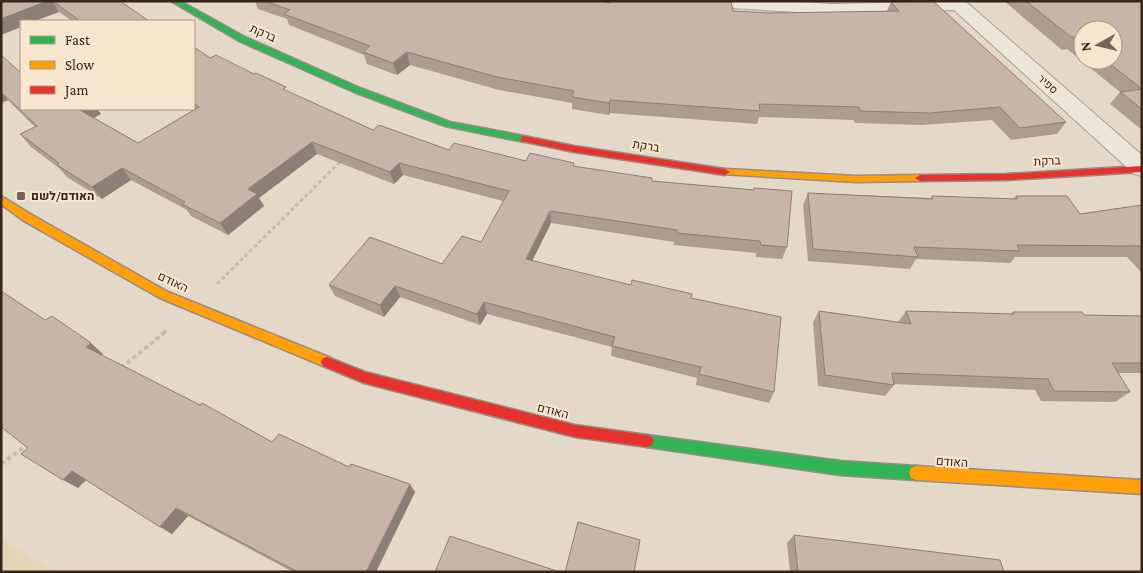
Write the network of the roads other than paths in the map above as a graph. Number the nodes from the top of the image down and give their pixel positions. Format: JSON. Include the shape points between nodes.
{"nodes":[{"id":1,"x":174,"y":1,"type":"edge"},
{"id":2,"x":697,"y":1,"type":"edge"},
{"id":3,"x":956,"y":3,"type":"edge"},
{"id":4,"x":1142,"y":168,"type":"edge"},
{"id":5,"x":1,"y":199,"type":"edge"},
{"id":6,"x":1142,"y":487,"type":"edge"}],
"edges":[{"from":1,"to":4,"type":"street","name":"ברקת","via":[[242,39],[358,90],[448,124],[574,149],[727,172],[856,179],[1006,177]]},
{"from":2,"to":3,"type":"street","via":[[832,9]]},
{"from":3,"to":4,"type":"street","name":"ספיר"},
{"from":5,"to":6,"type":"street","name":"האודם","via":[[28,218],[164,294],[364,377],[574,431],[840,468]]}]}
